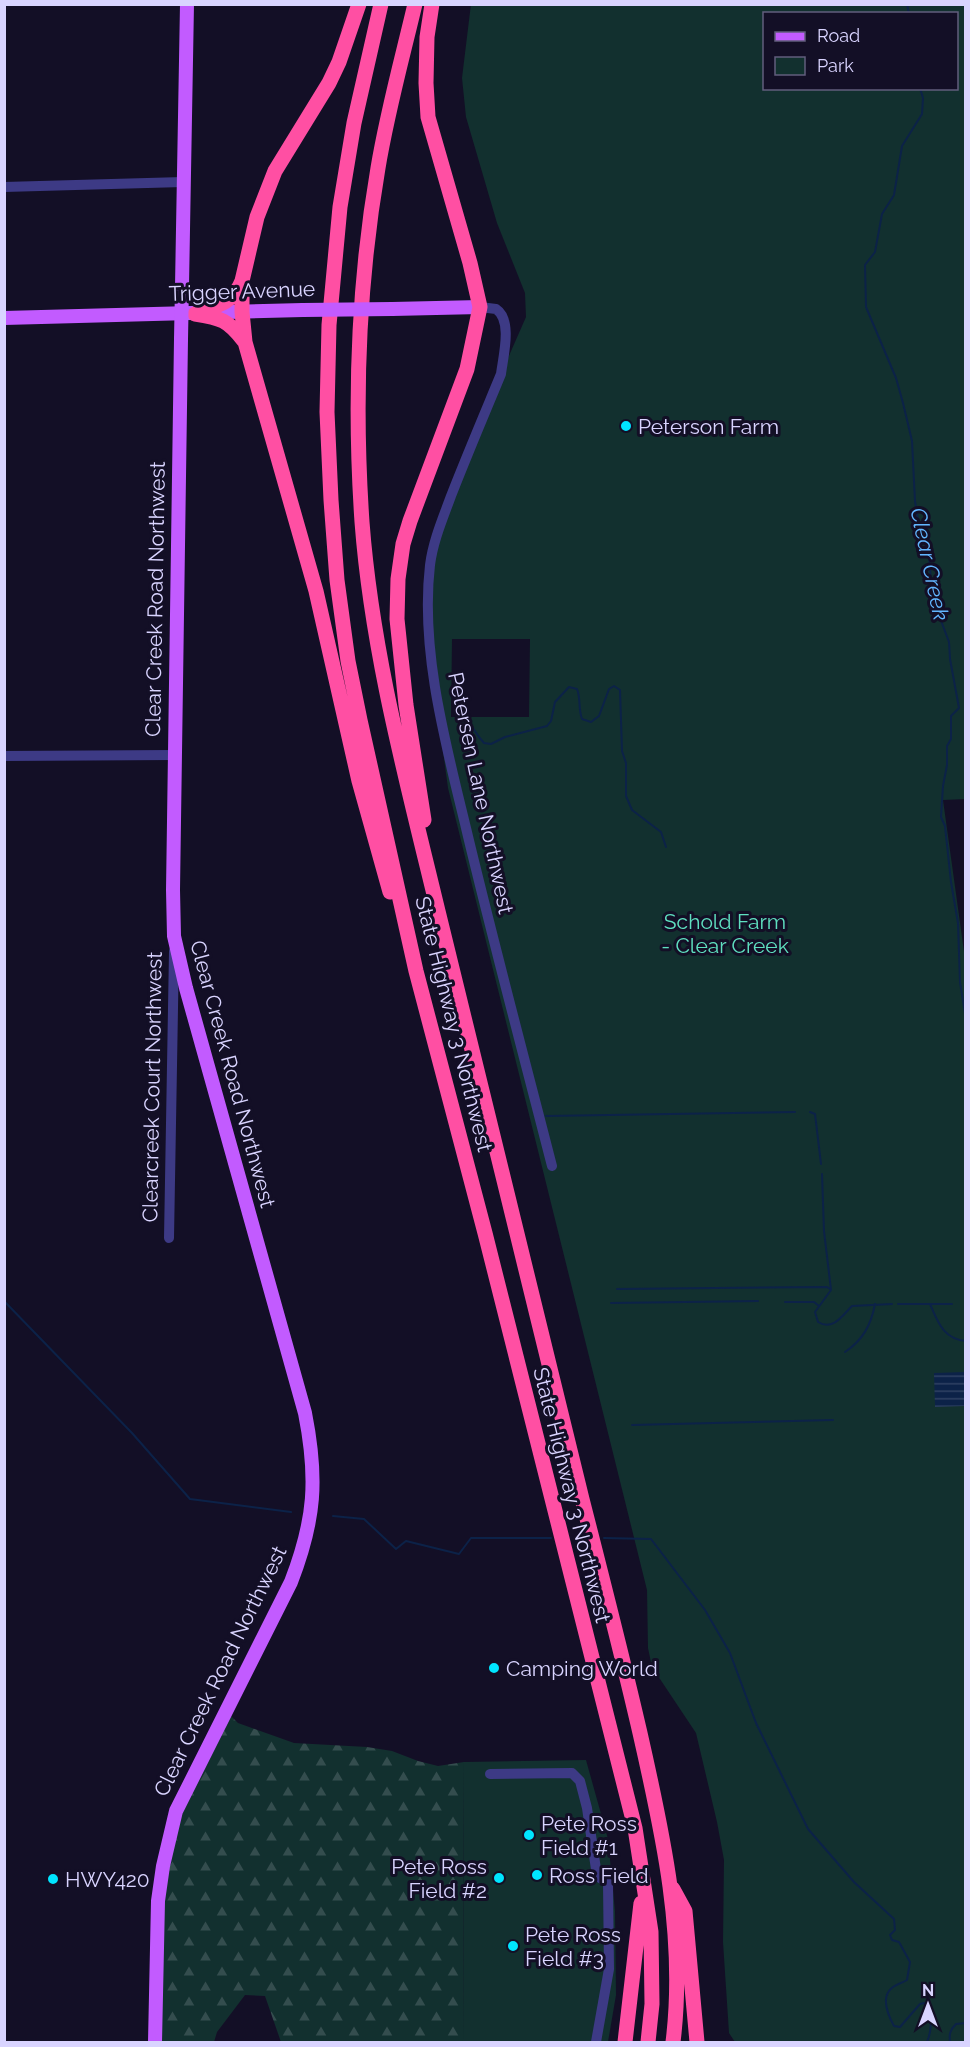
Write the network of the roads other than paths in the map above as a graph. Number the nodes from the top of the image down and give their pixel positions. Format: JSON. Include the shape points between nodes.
{"nodes":[{"id":1,"x":187,"y":4,"type":"edge"},
{"id":2,"x":359,"y":4,"type":"edge"},
{"id":3,"x":381,"y":4,"type":"edge"},
{"id":4,"x":415,"y":4,"type":"edge"},
{"id":5,"x":432,"y":4,"type":"edge"},
{"id":6,"x":183,"y":182,"type":"junction"},
{"id":7,"x":4,"y":187,"type":"edge"},
{"id":8,"x":242,"y":281,"type":"junction"},
{"id":9,"x":480,"y":307,"type":"junction"},
{"id":10,"x":242,"y":312,"type":"junction"},
{"id":11,"x":195,"y":314,"type":"junction"},
{"id":12,"x":4,"y":318,"type":"edge"},
{"id":13,"x":245,"y":342,"type":"junction"},
{"id":14,"x":174,"y":755,"type":"junction"},
{"id":15,"x":4,"y":756,"type":"edge"},
{"id":16,"x":439,"y":917,"type":"junction"},
{"id":17,"x":174,"y":936,"type":"junction"},
{"id":18,"x":416,"y":971,"type":"junction"},
{"id":19,"x":552,"y":1166,"type":"dead end"},
{"id":20,"x":169,"y":1238,"type":"dead end"},
{"id":21,"x":489,"y":1774,"type":"dead end"},
{"id":22,"x":642,"y":1873,"type":"junction"},
{"id":23,"x":670,"y":1883,"type":"junction"},
{"id":24,"x":155,"y":2043,"type":"edge"},
{"id":25,"x":596,"y":2043,"type":"edge"},
{"id":26,"x":626,"y":2043,"type":"edge"},
{"id":27,"x":648,"y":2043,"type":"edge"},
{"id":28,"x":673,"y":2043,"type":"edge"},
{"id":29,"x":697,"y":2043,"type":"edge"}],
"edges":[{"from":1,"to":6,"type":"main road","name":"Clear Creek Road Northwest"},
{"from":2,"to":8,"type":"highway","via":[[329,83],[275,171],[264,197]]},
{"from":3,"to":18,"type":"highway","name":"State Highway 3 Northwest","via":[[340,207],[329,326],[327,412],[333,540],[348,661]]},
{"from":4,"to":16,"type":"highway","name":"State Highway 3 Northwest","via":[[379,160],[370,221],[362,291],[358,413],[362,517],[374,623],[391,722]]},
{"from":5,"to":9,"type":"highway","via":[[426,74],[428,117]]},
{"from":6,"to":7,"type":"street"},
{"from":6,"to":14,"type":"main road","name":"Clear Creek Road Northwest","bridge":true},
{"from":8,"to":10,"type":"highway"},
{"from":8,"to":11,"type":"highway","via":[[224,304]]},
{"from":9,"to":10,"type":"main road","name":"Trigger Avenue","bridge":true},
{"from":9,"to":16,"type":"highway","via":[[467,369],[403,544],[396,593],[406,705]]},
{"from":9,"to":19,"type":"street","name":"Petersen Lane Northwest","via":[[496,309],[504,317],[501,374],[438,533],[430,563],[430,636],[448,752]]},
{"from":10,"to":11,"type":"main road","name":"Trigger Avenue"},
{"from":10,"to":13,"type":"highway"},
{"from":11,"to":12,"type":"main road","name":"Trigger Avenue"},
{"from":11,"to":13,"type":"highway","via":[[226,320]]},
{"from":13,"to":18,"type":"highway","via":[[316,591],[376,845]]},
{"from":14,"to":15,"type":"street"},
{"from":14,"to":17,"type":"main road","name":"Clear Creek Road Northwest"},
{"from":16,"to":23,"type":"highway","name":"State Highway 3 Northwest","via":[[625,1670],[658,1809]]},
{"from":17,"to":20,"type":"street","name":"Clearcreek Court Northwest"},
{"from":17,"to":24,"type":"main road","name":"Clear Creek Road Northwest","via":[[305,1413],[314,1478],[309,1527],[291,1582],[176,1811],[158,1901]]},
{"from":18,"to":22,"type":"highway","name":"State Highway 3 Northwest","via":[[635,1828]]},
{"from":21,"to":25,"type":"street","via":[[572,1773],[580,1781],[597,1876],[608,1883],[609,1969]]},
{"from":22,"to":26,"type":"highway"},
{"from":22,"to":27,"type":"highway","name":"State Highway 3 Northwest","via":[[652,1950]]},
{"from":23,"to":28,"type":"highway","name":"State Highway 3 Northwest","via":[[677,1974]]},
{"from":23,"to":29,"type":"highway","via":[[685,1911]]}]}
